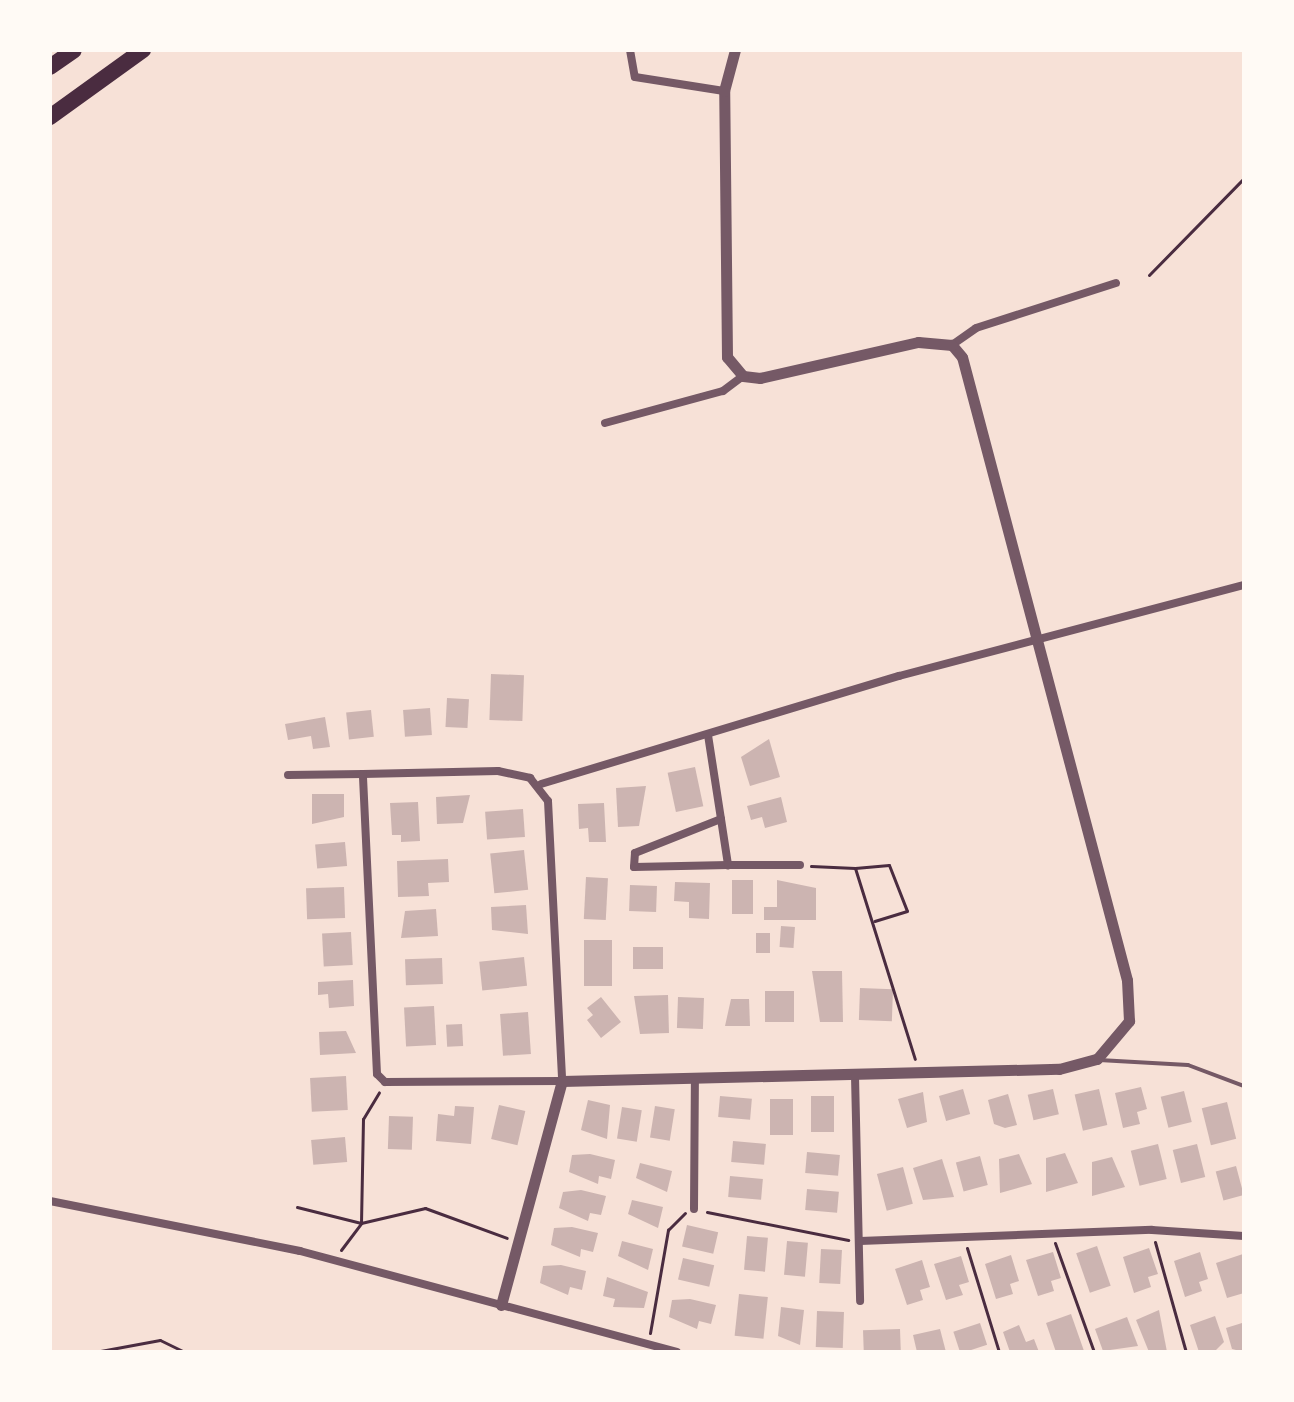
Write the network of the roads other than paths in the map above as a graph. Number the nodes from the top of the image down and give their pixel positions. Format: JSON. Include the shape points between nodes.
{"nodes":[{"id":1,"x":74,"y":50,"type":"edge"},
{"id":2,"x":143,"y":50,"type":"edge"},
{"id":3,"x":630,"y":50,"type":"edge"},
{"id":4,"x":735,"y":50,"type":"edge"},
{"id":5,"x":50,"y":67,"type":"edge"},
{"id":6,"x":724,"y":91,"type":"junction"},
{"id":7,"x":50,"y":117,"type":"edge"},
{"id":8,"x":1116,"y":283,"type":"dead end"},
{"id":9,"x":952,"y":345,"type":"junction"},
{"id":10,"x":743,"y":376,"type":"junction"},
{"id":11,"x":605,"y":423,"type":"dead end"},
{"id":12,"x":1244,"y":585,"type":"edge"},
{"id":13,"x":1039,"y":643,"type":"junction"},
{"id":14,"x":708,"y":735,"type":"junction"},
{"id":15,"x":363,"y":774,"type":"junction"},
{"id":16,"x":288,"y":775,"type":"dead end"},
{"id":17,"x":541,"y":784,"type":"junction"},
{"id":18,"x":721,"y":819,"type":"junction"},
{"id":19,"x":728,"y":865,"type":"junction"},
{"id":20,"x":800,"y":865,"type":"road end"},
{"id":21,"x":1097,"y":1059,"type":"junction"},
{"id":22,"x":855,"y":1076,"type":"junction"},
{"id":23,"x":695,"y":1078,"type":"junction"},
{"id":24,"x":562,"y":1081,"type":"junction"},
{"id":25,"x":1244,"y":1086,"type":"edge"},
{"id":26,"x":50,"y":1201,"type":"edge"},
{"id":27,"x":694,"y":1209,"type":"road end"},
{"id":28,"x":1244,"y":1236,"type":"edge"},
{"id":29,"x":860,"y":1241,"type":"junction"},
{"id":30,"x":860,"y":1301,"type":"dead end"},
{"id":31,"x":501,"y":1305,"type":"junction"},
{"id":32,"x":677,"y":1352,"type":"edge"}],
"edges":[{"from":1,"to":5,"type":"highway"},
{"from":2,"to":7,"type":"highway"},
{"from":3,"to":6,"type":"street","via":[[635,77]]},
{"from":4,"to":6,"type":"street"},
{"from":6,"to":10,"type":"street","via":[[724,343]]},
{"from":8,"to":9,"type":"street","via":[[976,328]]},
{"from":9,"to":10,"type":"street","via":[[918,342],[775,377]]},
{"from":9,"to":13,"type":"street","via":[[969,373]]},
{"from":10,"to":11,"type":"street","via":[[723,391]]},
{"from":12,"to":13,"type":"street"},
{"from":13,"to":14,"type":"street"},
{"from":13,"to":21,"type":"street","via":[[1131,1002],[1122,1036]]},
{"from":14,"to":17,"type":"street"},
{"from":14,"to":18,"type":"street"},
{"from":15,"to":16,"type":"street"},
{"from":15,"to":17,"type":"street","via":[[498,771]]},
{"from":15,"to":24,"type":"street","via":[[377,1074],[385,1082]]},
{"from":17,"to":24,"type":"street","via":[[551,819]]},
{"from":18,"to":19,"type":"street"},
{"from":18,"to":19,"type":"street","via":[[635,853],[634,867]]},
{"from":19,"to":20,"type":"street"},
{"from":21,"to":22,"type":"street","via":[[1059,1069]]},
{"from":21,"to":25,"type":"lane","via":[[1188,1065]]},
{"from":22,"to":23,"type":"street"},
{"from":22,"to":29,"type":"street"},
{"from":23,"to":24,"type":"street"},
{"from":23,"to":27,"type":"street"},
{"from":24,"to":31,"type":"street"},
{"from":26,"to":31,"type":"street","via":[[335,1260]]},
{"from":28,"to":29,"type":"street","via":[[1152,1230]]},
{"from":29,"to":30,"type":"street"},
{"from":31,"to":32,"type":"street"}]}
